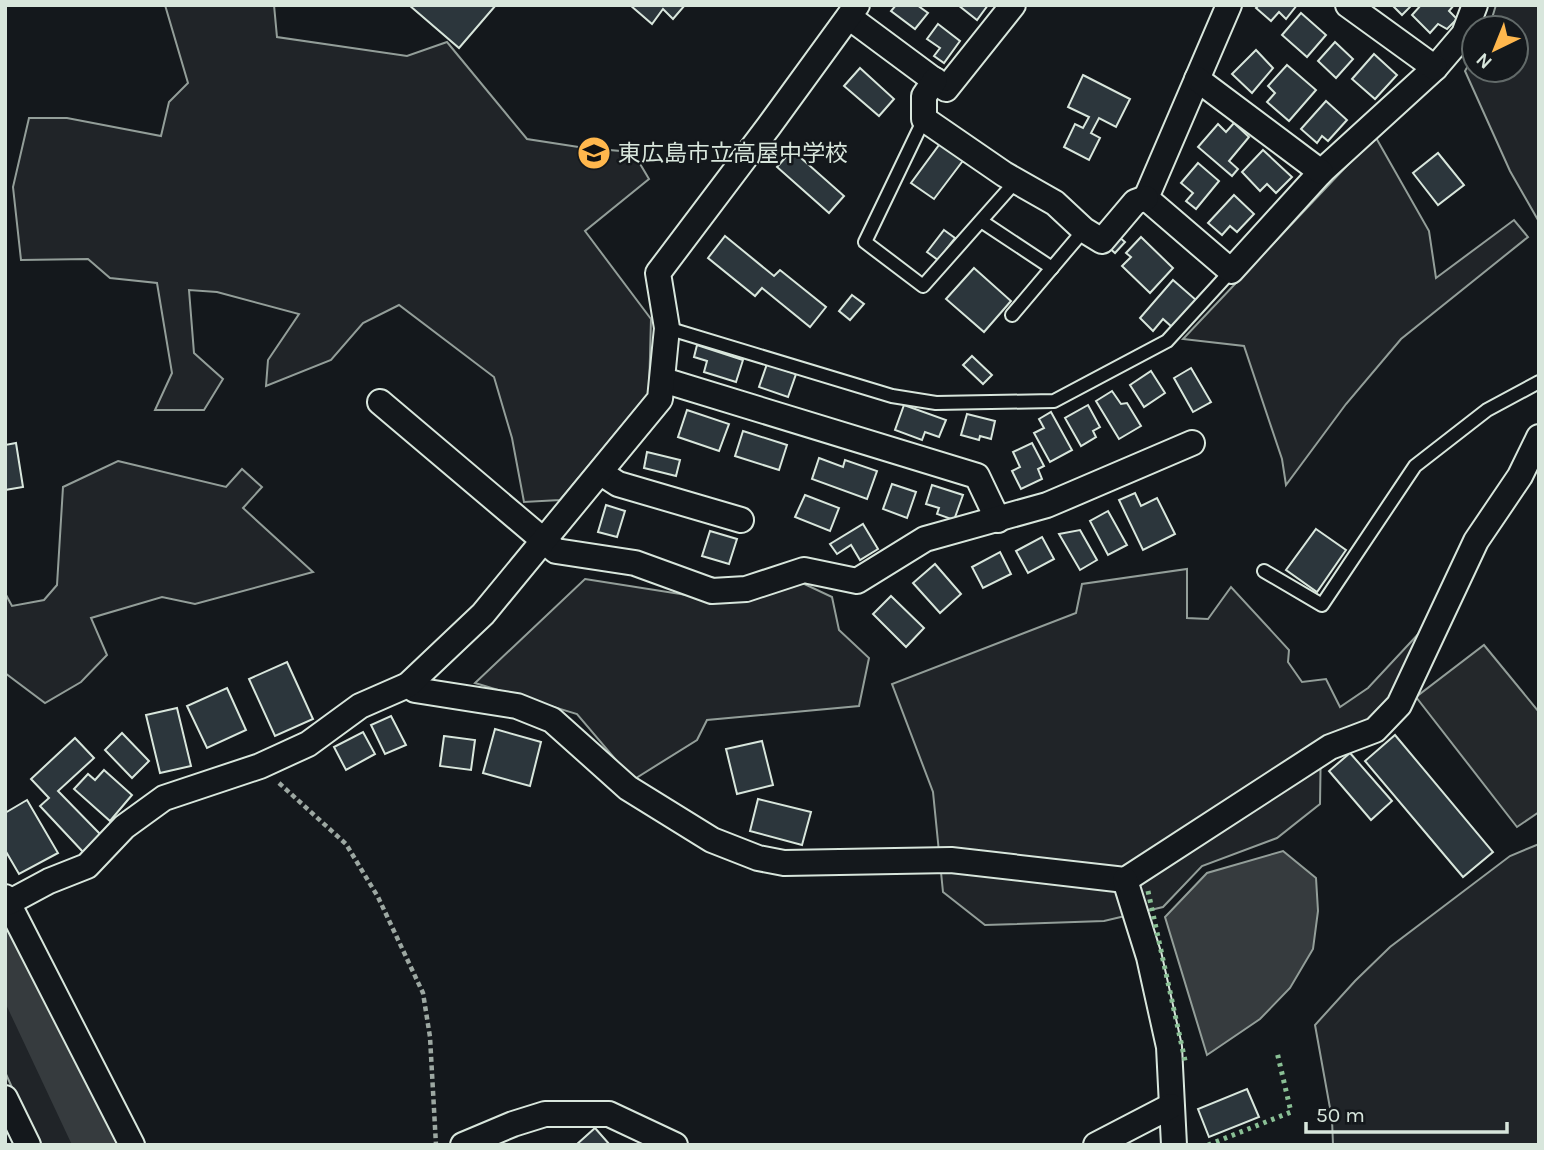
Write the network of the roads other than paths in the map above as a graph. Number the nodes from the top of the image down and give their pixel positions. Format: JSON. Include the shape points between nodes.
{"nodes":[{"id":1,"x":1013,"y":5,"type":"edge"},
{"id":2,"x":1229,"y":5,"type":"edge"},
{"id":3,"x":1348,"y":5,"type":"edge"},
{"id":4,"x":1475,"y":5,"type":"edge"},
{"id":5,"x":853,"y":11,"type":"edge"},
{"id":6,"x":1435,"y":68,"type":"junction"},
{"id":7,"x":1197,"y":79,"type":"junction"},
{"id":8,"x":935,"y":80,"type":"junction"},
{"id":9,"x":924,"y":119,"type":"junction"},
{"id":10,"x":1321,"y":172,"type":"junction"},
{"id":11,"x":1016,"y":181,"type":"junction"},
{"id":12,"x":1146,"y":198,"type":"junction"},
{"id":13,"x":981,"y":221,"type":"junction"},
{"id":14,"x":1084,"y":230,"type":"junction"},
{"id":15,"x":1052,"y":268,"type":"junction"},
{"id":16,"x":1231,"y":271,"type":"junction"},
{"id":17,"x":1012,"y":315,"type":"dead end"},
{"id":18,"x":667,"y":328,"type":"junction"},
{"id":19,"x":663,"y":380,"type":"junction"},
{"id":20,"x":1539,"y":382,"type":"edge"},
{"id":21,"x":380,"y":402,"type":"dead end"},
{"id":22,"x":1539,"y":438,"type":"edge"},
{"id":23,"x":1192,"y":443,"type":"dead end"},
{"id":24,"x":601,"y":473,"type":"junction"},
{"id":25,"x":741,"y":520,"type":"dead end"},
{"id":26,"x":998,"y":520,"type":"junction"},
{"id":27,"x":545,"y":541,"type":"junction"},
{"id":28,"x":1264,"y":571,"type":"dead end"},
{"id":29,"x":408,"y":685,"type":"junction"},
{"id":30,"x":1125,"y":880,"type":"junction"},
{"id":31,"x":7,"y":900,"type":"edge"},
{"id":32,"x":5,"y":1098,"type":"edge"},
{"id":33,"x":1171,"y":1106,"type":"junction"},
{"id":34,"x":28,"y":1145,"type":"edge"},
{"id":35,"x":132,"y":1145,"type":"edge"},
{"id":36,"x":463,"y":1145,"type":"edge"},
{"id":37,"x":675,"y":1145,"type":"edge"},
{"id":38,"x":1096,"y":1145,"type":"edge"},
{"id":39,"x":1174,"y":1145,"type":"edge"}],
"edges":[{"from":1,"to":8,"type":"street","via":[[946,89]]},
{"from":2,"to":7,"type":"street"},
{"from":3,"to":6,"type":"street"},
{"from":4,"to":6,"type":"street","via":[[1464,34]]},
{"from":5,"to":8,"type":"street"},
{"from":5,"to":18,"type":"street","via":[[658,273]]},
{"from":6,"to":10,"type":"street"},
{"from":7,"to":10,"type":"street"},
{"from":7,"to":12,"type":"street"},
{"from":8,"to":9,"type":"street","via":[[924,96]]},
{"from":9,"to":11,"type":"street"},
{"from":9,"to":13,"type":"lane","via":[[865,242],[923,286]]},
{"from":10,"to":16,"type":"street"},
{"from":11,"to":13,"type":"lane"},
{"from":11,"to":14,"type":"street","via":[[1055,203]]},
{"from":12,"to":14,"type":"street","via":[[1135,202],[1102,240]]},
{"from":12,"to":16,"type":"street"},
{"from":13,"to":15,"type":"lane"},
{"from":14,"to":15,"type":"lane"},
{"from":15,"to":17,"type":"lane"},
{"from":16,"to":18,"type":"lane","via":[[1167,341],[1054,401],[936,403],[892,396]]},
{"from":18,"to":19,"type":"street"},
{"from":19,"to":24,"type":"street","via":[[660,400]]},
{"from":19,"to":26,"type":"street","via":[[977,476]]},
{"from":20,"to":28,"type":"lane","via":[[1487,410],[1415,466],[1322,605]]},
{"from":21,"to":27,"type":"street"},
{"from":22,"to":30,"type":"street","via":[[1520,476],[1476,541],[1399,705],[1375,730],[1330,747]]},
{"from":23,"to":26,"type":"street","via":[[1047,505]]},
{"from":24,"to":25,"type":"street","via":[[618,484]]},
{"from":24,"to":27,"type":"street"},
{"from":26,"to":27,"type":"street","via":[[925,538],[857,581],[804,570],[746,589],[712,591],[635,563],[556,551]]},
{"from":27,"to":29,"type":"street","via":[[483,614]]},
{"from":29,"to":30,"type":"street","via":[[415,691],[517,706],[552,720],[628,788],[712,840],[758,859],[784,863],[951,860]]},
{"from":29,"to":31,"type":"street","via":[[360,706],[307,744],[260,766],[164,797],[124,827],[87,866]]},
{"from":30,"to":33,"type":"street","via":[[1149,957],[1169,1047]]},
{"from":31,"to":35,"type":"street"},
{"from":32,"to":34,"type":"street"},
{"from":33,"to":38,"type":"street"},
{"from":33,"to":39,"type":"street"},
{"from":36,"to":37,"type":"street","via":[[545,1114],[610,1114]]}]}
